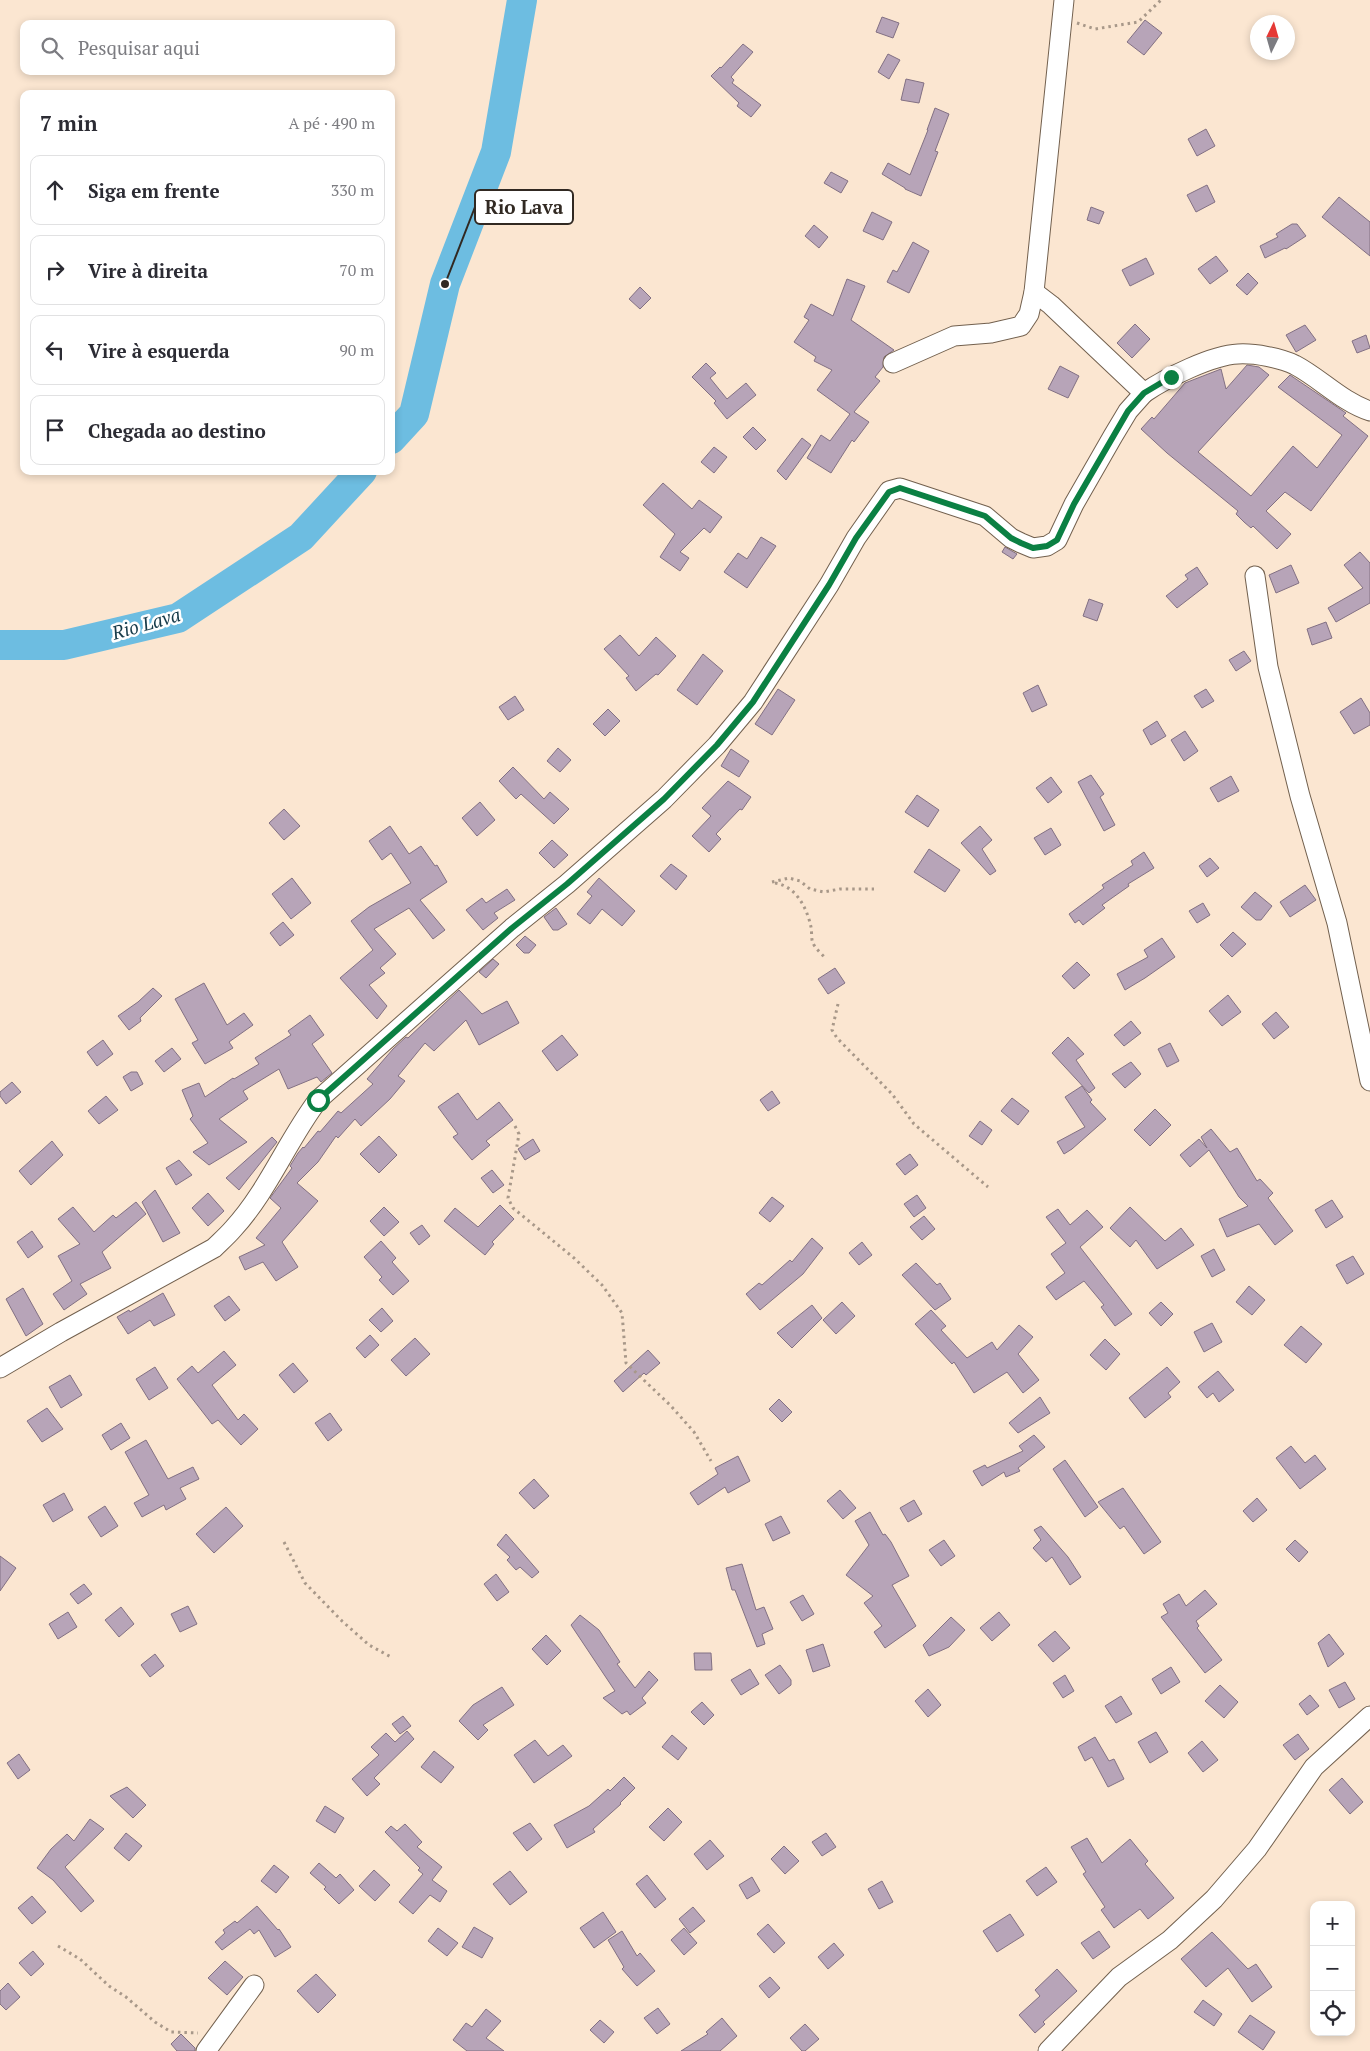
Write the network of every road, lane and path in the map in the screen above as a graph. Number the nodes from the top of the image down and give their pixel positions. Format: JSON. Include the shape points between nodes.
{"nodes":[{"id":1,"x":1064,"y":0,"type":"edge"},
{"id":2,"x":1161,"y":0,"type":"edge"},
{"id":3,"x":1062,"y":20,"type":"junction"},
{"id":4,"x":1034,"y":292,"type":"junction"},
{"id":5,"x":893,"y":363,"type":"dead end"},
{"id":6,"x":1144,"y":393,"type":"junction"},
{"id":7,"x":1370,"y":410,"type":"edge"},
{"id":8,"x":1255,"y":576,"type":"dead end"},
{"id":9,"x":874,"y":889,"type":"dead end"},
{"id":10,"x":826,"y":958,"type":"dead end"},
{"id":11,"x":838,"y":1004,"type":"dead end"},
{"id":12,"x":1370,"y":1081,"type":"edge"},
{"id":13,"x":515,"y":1126,"type":"dead end"},
{"id":14,"x":988,"y":1188,"type":"dead end"},
{"id":15,"x":0,"y":1368,"type":"edge"},
{"id":16,"x":711,"y":1461,"type":"dead end"},
{"id":17,"x":284,"y":1542,"type":"dead end"},
{"id":18,"x":391,"y":1657,"type":"dead end"},
{"id":19,"x":1370,"y":1716,"type":"edge"},
{"id":20,"x":58,"y":1946,"type":"dead end"},
{"id":21,"x":254,"y":1985,"type":"dead end"},
{"id":22,"x":219,"y":2034,"type":"junction"},
{"id":23,"x":206,"y":2051,"type":"edge"},
{"id":24,"x":1048,"y":2051,"type":"edge"}],
"edges":[{"from":1,"to":3,"type":"street"},
{"from":2,"to":3,"type":"path","via":[[1138,22],[1095,29]]},
{"from":3,"to":4,"type":"street"},
{"from":4,"to":5,"type":"street","via":[[1029,314],[1021,326],[990,334],[954,336]]},
{"from":4,"to":6,"type":"street"},
{"from":6,"to":7,"type":"street","via":[[1185,370],[1240,354],[1295,366]]},
{"from":6,"to":15,"type":"street","via":[[1113,436],[1057,540],[1047,546],[1033,548],[1021,543],[985,516],[900,488],[889,492],[856,538],[753,702],[717,745],[664,799],[318,1100],[234,1229],[214,1248]]},
{"from":8,"to":12,"type":"street","via":[[1268,667],[1300,796],[1337,923]]},
{"from":9,"to":10,"type":"path","via":[[824,892],[789,878],[772,882],[783,884],[802,903],[808,915],[813,944]]},
{"from":11,"to":14,"type":"path","via":[[832,1030],[837,1038],[892,1094],[914,1124]]},
{"from":13,"to":16,"type":"path","via":[[518,1134],[508,1198],[513,1208],[602,1285],[622,1313],[626,1363],[694,1432]]},
{"from":17,"to":18,"type":"path","via":[[306,1583],[369,1645]]},
{"from":19,"to":24,"type":"street","via":[[1314,1767],[1257,1849],[1214,1899],[1170,1940],[1119,1977]]},
{"from":20,"to":22,"type":"path","via":[[80,1959],[109,1986],[171,2032]]},
{"from":21,"to":22,"type":"street"},
{"from":22,"to":23,"type":"street"}]}
